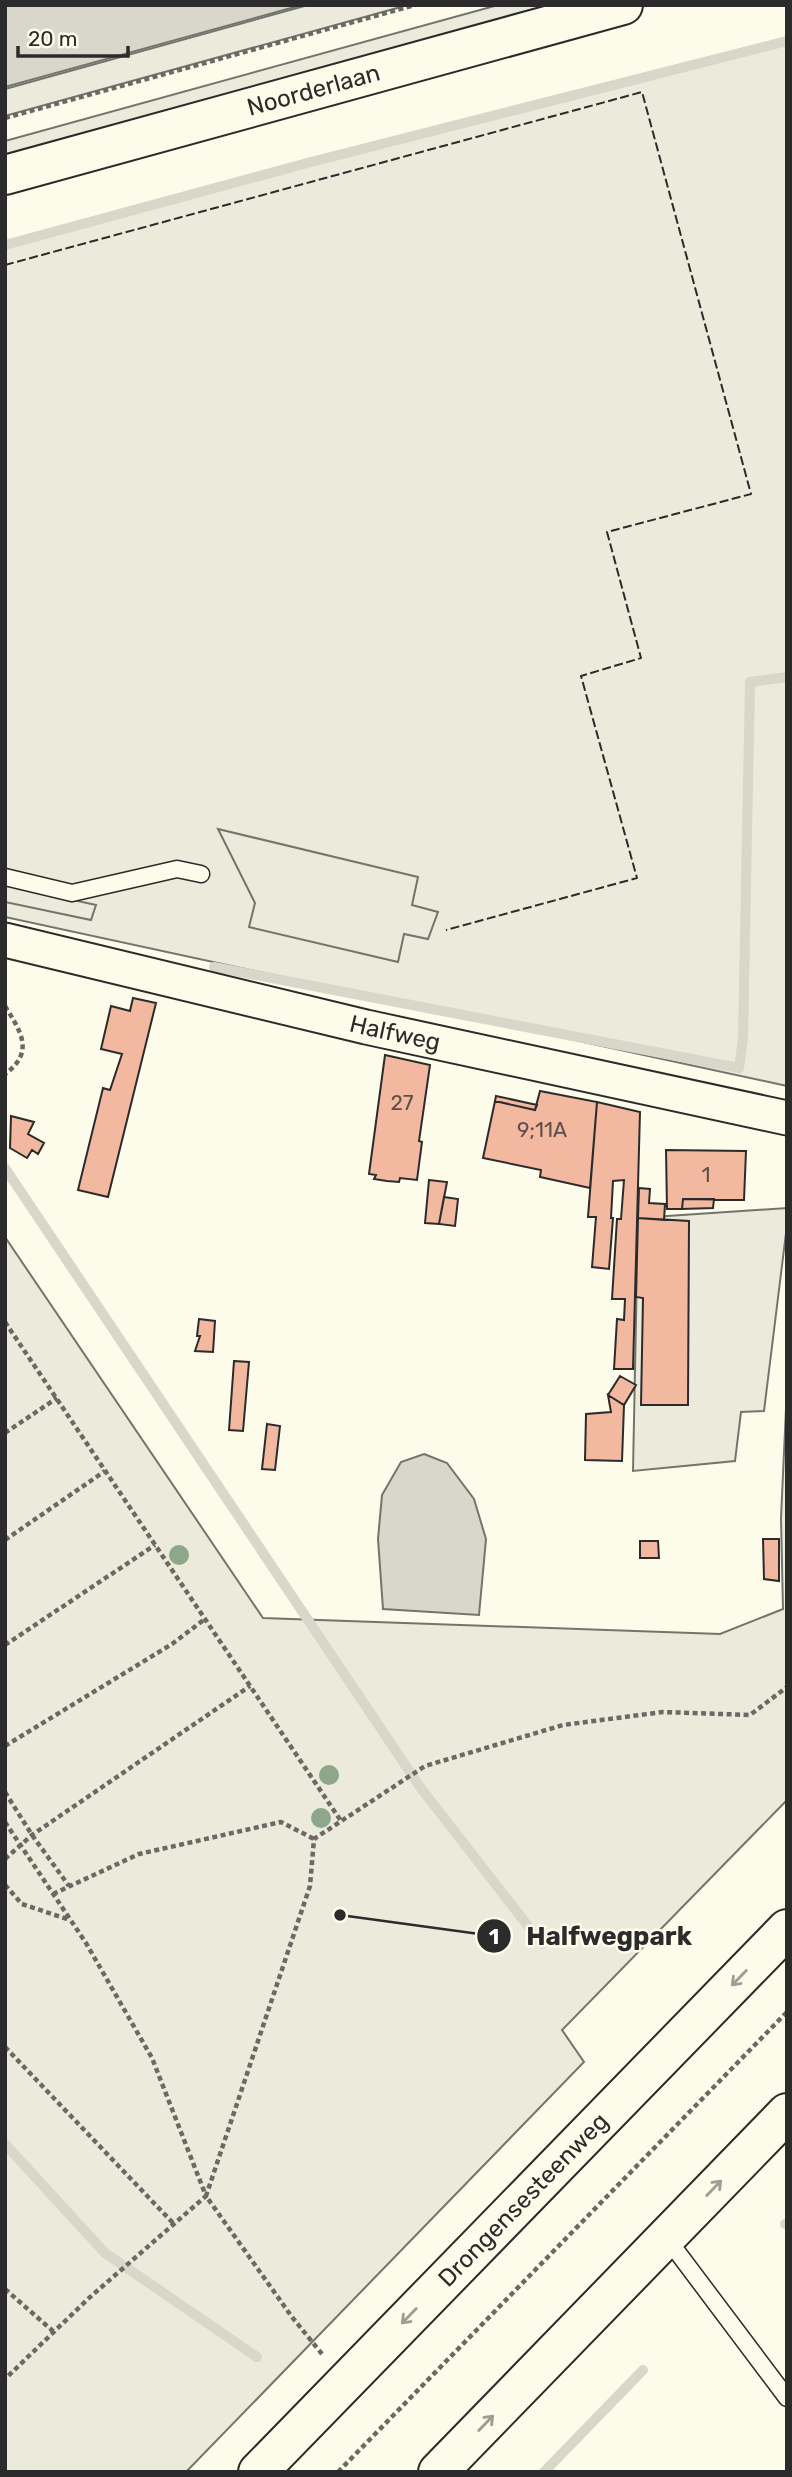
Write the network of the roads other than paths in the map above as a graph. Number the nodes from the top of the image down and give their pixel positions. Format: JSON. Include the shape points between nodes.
{"nodes":[{"id":1,"x":623,"y":5,"type":"edge"},
{"id":2,"x":5,"y":175,"type":"edge"},
{"id":3,"x":201,"y":874,"type":"dead end"},
{"id":4,"x":5,"y":877,"type":"edge"},
{"id":5,"x":5,"y":940,"type":"edge"},
{"id":6,"x":787,"y":1118,"type":"edge"},
{"id":7,"x":787,"y":1929,"type":"edge"},
{"id":8,"x":787,"y":2113,"type":"edge"},
{"id":9,"x":666,"y":2237,"type":"junction"},
{"id":10,"x":787,"y":2398,"type":"edge"},
{"id":11,"x":258,"y":2472,"type":"edge"},
{"id":12,"x":438,"y":2472,"type":"edge"}],
"edges":[{"from":1,"to":2,"type":"main road","name":"Noorderlaan"},
{"from":3,"to":4,"type":"lane","via":[[177,869],[72,893]]},
{"from":5,"to":6,"type":"street","name":"Halfweg","via":[[366,1027]]},
{"from":7,"to":11,"type":"main road","name":"Drongensesteenweg","one_way":true},
{"from":9,"to":8,"type":"main road","one_way":true},
{"from":9,"to":10,"type":"lane"},
{"from":12,"to":9,"type":"main road","one_way":true}]}
